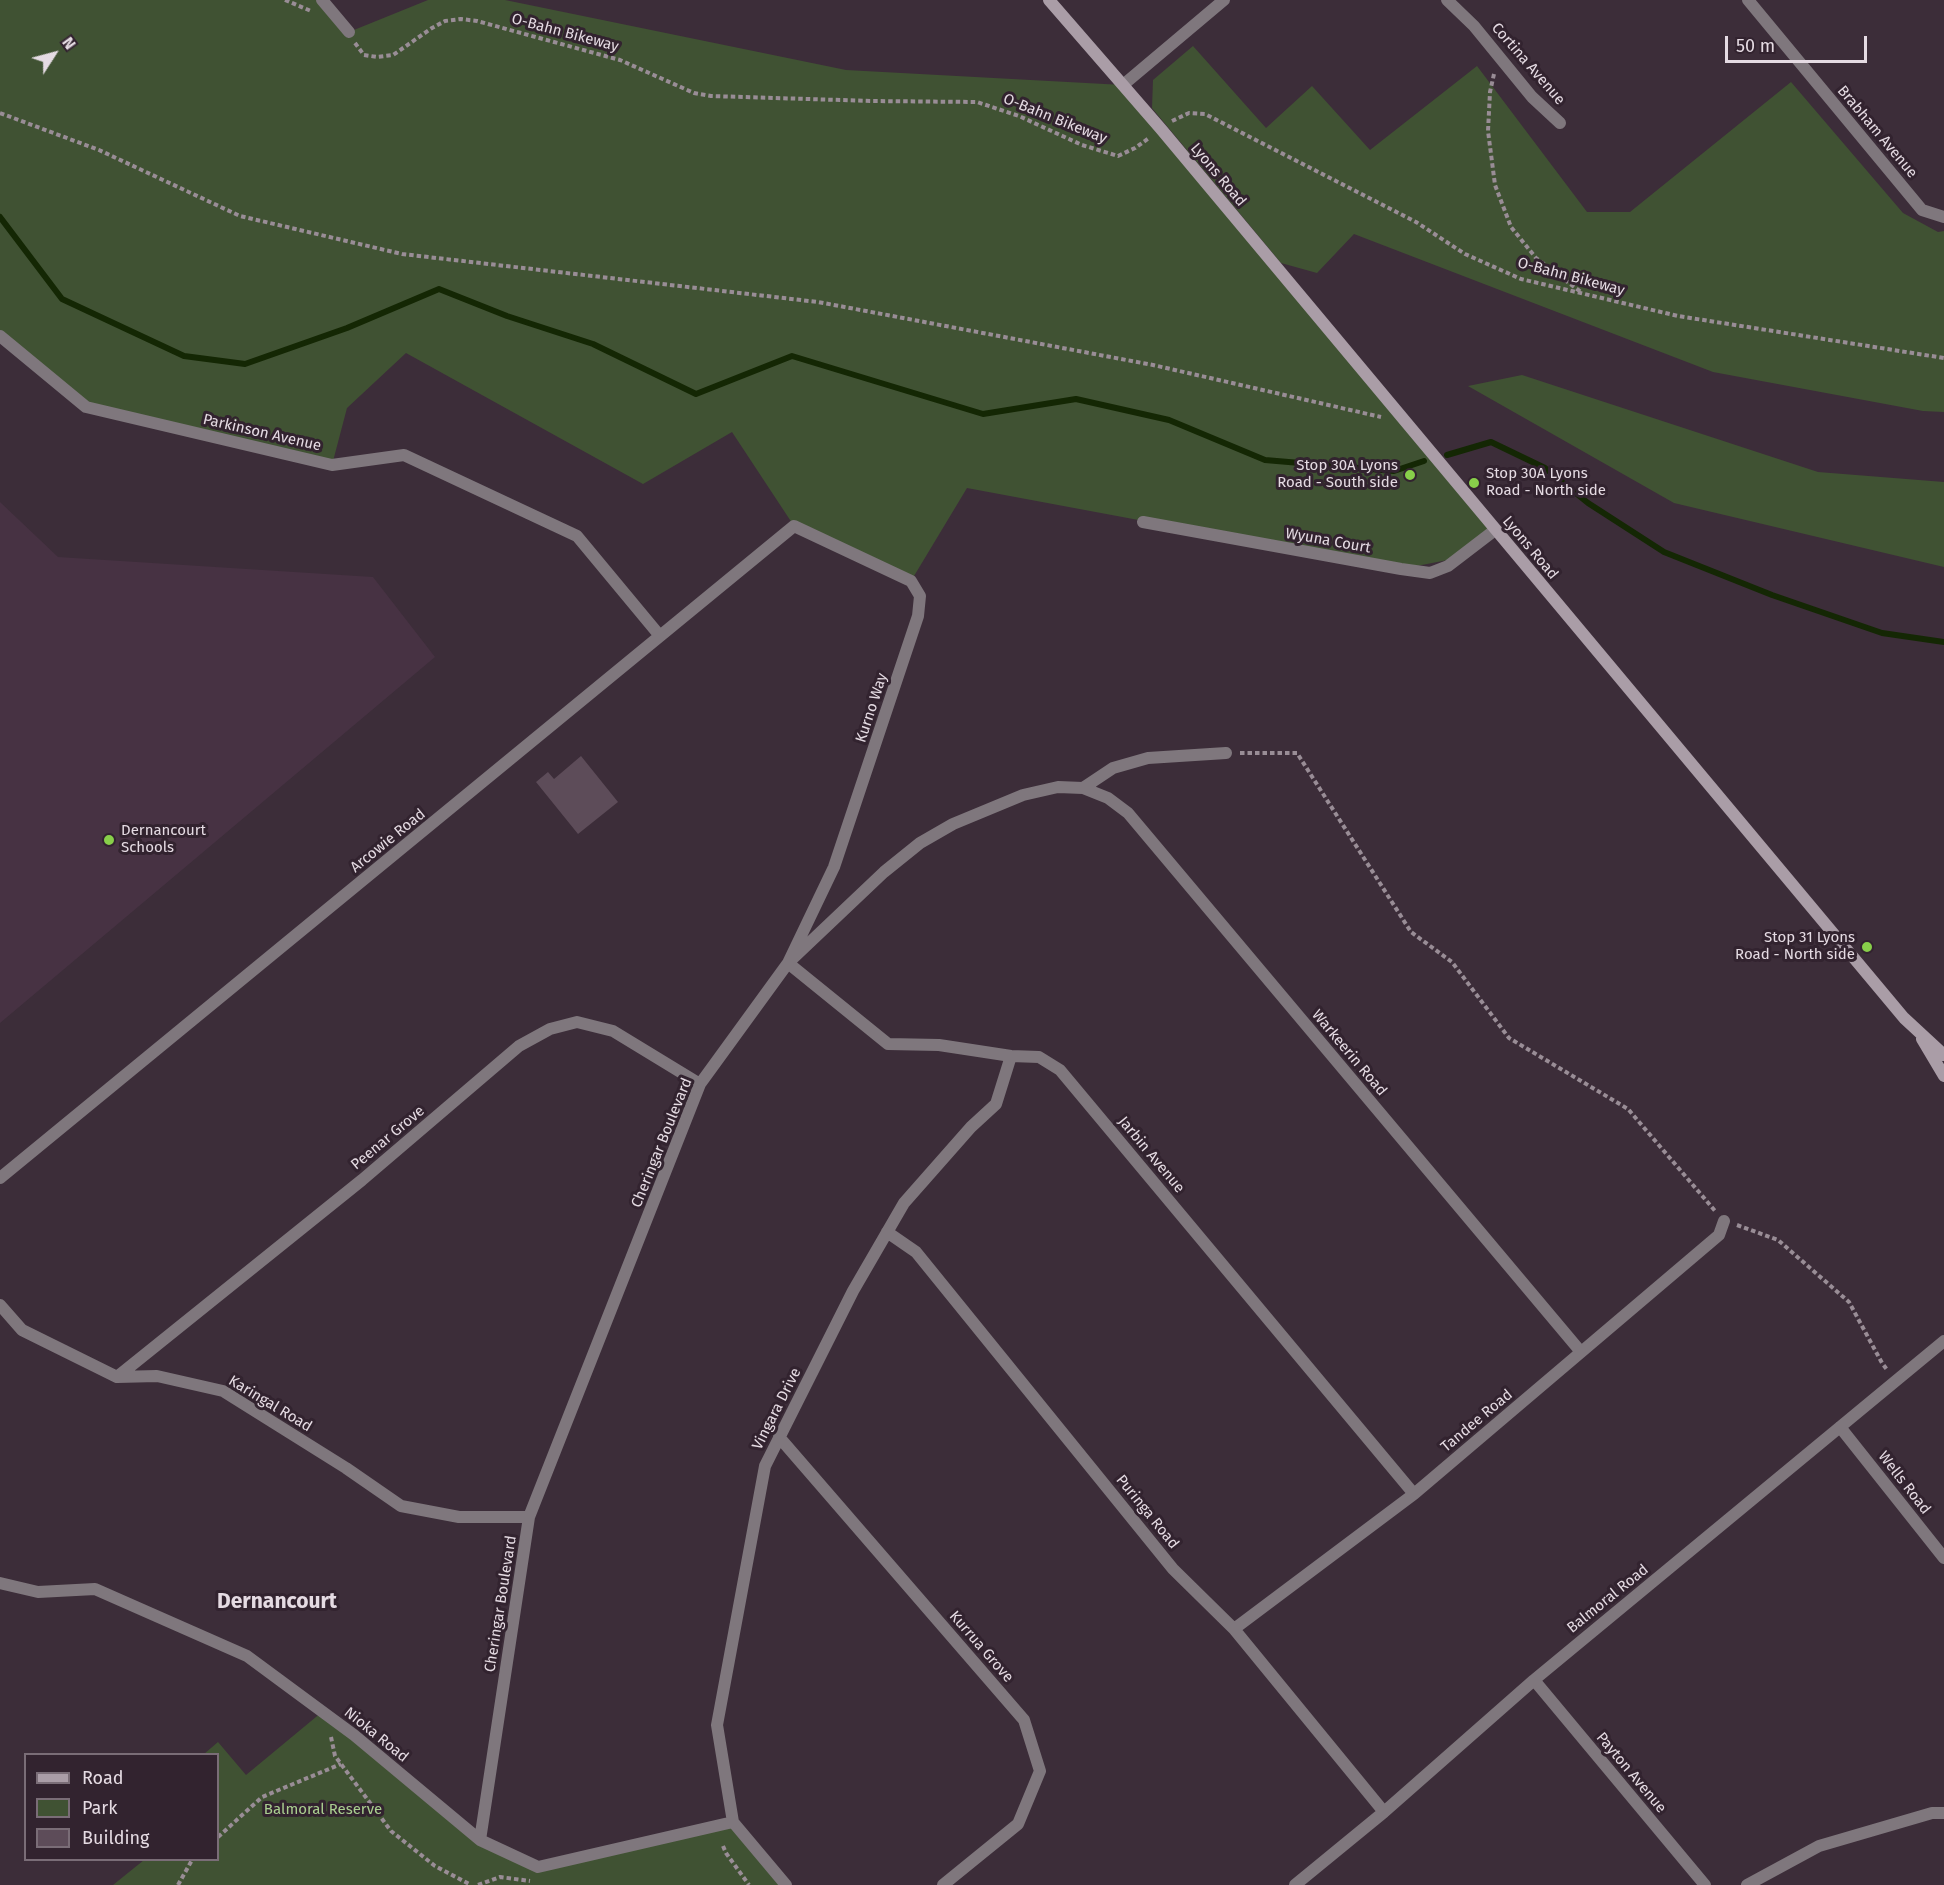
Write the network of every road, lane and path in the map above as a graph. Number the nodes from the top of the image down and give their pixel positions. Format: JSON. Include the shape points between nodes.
{"nodes":[{"id":1,"x":322,"y":0,"type":"edge"},
{"id":2,"x":1049,"y":0,"type":"edge"},
{"id":3,"x":1224,"y":0,"type":"edge"},
{"id":4,"x":1447,"y":0,"type":"edge"},
{"id":5,"x":1748,"y":0,"type":"edge"},
{"id":6,"x":349,"y":32,"type":"joint"},
{"id":7,"x":1498,"y":55,"type":"junction"},
{"id":8,"x":1123,"y":86,"type":"junction"},
{"id":9,"x":0,"y":113,"type":"edge"},
{"id":10,"x":1560,"y":123,"type":"dead end"},
{"id":11,"x":1161,"y":129,"type":"junction"},
{"id":12,"x":1944,"y":217,"type":"edge"},
{"id":13,"x":1584,"y":294,"type":"junction"},
{"id":14,"x":0,"y":336,"type":"edge"},
{"id":15,"x":1944,"y":358,"type":"edge"},
{"id":16,"x":1406,"y":423,"type":"junction"},
{"id":17,"x":1143,"y":522,"type":"dead end"},
{"id":18,"x":794,"y":526,"type":"joint"},
{"id":19,"x":1495,"y":530,"type":"junction"},
{"id":20,"x":660,"y":636,"type":"junction"},
{"id":21,"x":1226,"y":753,"type":"joint"},
{"id":22,"x":1083,"y":788,"type":"junction"},
{"id":23,"x":788,"y":963,"type":"junction"},
{"id":24,"x":1918,"y":1033,"type":"junction"},
{"id":25,"x":1944,"y":1055,"type":"edge"},
{"id":26,"x":1011,"y":1056,"type":"junction"},
{"id":27,"x":1944,"y":1076,"type":"edge"},
{"id":28,"x":700,"y":1084,"type":"junction"},
{"id":29,"x":0,"y":1179,"type":"edge"},
{"id":30,"x":1724,"y":1221,"type":"junction"},
{"id":31,"x":887,"y":1232,"type":"junction"},
{"id":32,"x":0,"y":1305,"type":"edge"},
{"id":33,"x":1944,"y":1341,"type":"edge"},
{"id":34,"x":1581,"y":1352,"type":"junction"},
{"id":35,"x":117,"y":1377,"type":"junction"},
{"id":36,"x":1896,"y":1381,"type":"junction"},
{"id":37,"x":1840,"y":1428,"type":"junction"},
{"id":38,"x":779,"y":1437,"type":"junction"},
{"id":39,"x":1414,"y":1494,"type":"junction"},
{"id":40,"x":529,"y":1517,"type":"junction"},
{"id":41,"x":1944,"y":1558,"type":"edge"},
{"id":42,"x":0,"y":1583,"type":"edge"},
{"id":43,"x":1234,"y":1629,"type":"junction"},
{"id":44,"x":1534,"y":1680,"type":"junction"},
{"id":45,"x":329,"y":1731,"type":"dead end"},
{"id":46,"x":341,"y":1764,"type":"junction"},
{"id":47,"x":1384,"y":1812,"type":"junction"},
{"id":48,"x":1944,"y":1814,"type":"edge"},
{"id":49,"x":734,"y":1822,"type":"junction"},
{"id":50,"x":219,"y":1836,"type":"edge"},
{"id":51,"x":480,"y":1840,"type":"junction"},
{"id":52,"x":723,"y":1846,"type":"dead end"},
{"id":53,"x":191,"y":1861,"type":"edge"},
{"id":54,"x":539,"y":1882,"type":"dead end"},
{"id":55,"x":178,"y":1885,"type":"edge"},
{"id":56,"x":471,"y":1885,"type":"edge"},
{"id":57,"x":478,"y":1885,"type":"edge"},
{"id":58,"x":748,"y":1885,"type":"edge"},
{"id":59,"x":786,"y":1885,"type":"edge"},
{"id":60,"x":943,"y":1885,"type":"edge"},
{"id":61,"x":1295,"y":1885,"type":"edge"},
{"id":62,"x":1705,"y":1885,"type":"edge"},
{"id":63,"x":1747,"y":1885,"type":"edge"}],
"edges":[{"from":1,"to":6,"type":"street"},
{"from":2,"to":8,"type":"street","name":"Lyons Road"},
{"from":3,"to":8,"type":"street"},
{"from":4,"to":7,"type":"street","name":"Cortina Avenue"},
{"from":5,"to":12,"type":"street","name":"Brabham Avenue","via":[[1923,210]]},
{"from":6,"to":11,"type":"path","name":"O-Bahn Bikeway","via":[[364,55],[377,57],[393,55],[445,21],[477,21],[620,60],[694,93],[872,102],[977,102],[1118,156]]},
{"from":7,"to":10,"type":"street","name":"Cortina Avenue","via":[[1532,97]]},
{"from":7,"to":13,"type":"path","via":[[1490,92],[1488,131],[1495,184],[1511,227],[1529,250]]},
{"from":8,"to":11,"type":"street","name":"Lyons Road"},
{"from":9,"to":16,"type":"path","via":[[99,150],[240,216],[402,254],[818,302],[1153,365]]},
{"from":11,"to":13,"type":"path","name":"O-Bahn Bikeway","via":[[1180,116],[1205,114],[1416,222],[1465,254],[1521,279]]},
{"from":11,"to":16,"type":"street","name":"Lyons Road"},
{"from":13,"to":15,"type":"path","name":"O-Bahn Bikeway","via":[[1678,316]]},
{"from":14,"to":20,"type":"street","name":"Parkinson Avenue","via":[[86,407],[332,465],[404,455],[577,536]]},
{"from":16,"to":19,"type":"street","name":"Lyons Road"},
{"from":17,"to":19,"type":"street","name":"Wyuna Court","via":[[1430,573],[1448,566]]},
{"from":18,"to":20,"type":"street","name":"Arcowie Road"},
{"from":18,"to":23,"type":"street","name":"Kurno Way","via":[[911,580],[920,596],[918,616],[834,867]]},
{"from":19,"to":24,"type":"street","name":"Lyons Road"},
{"from":20,"to":29,"type":"street","name":"Arcowie Road"},
{"from":21,"to":22,"type":"street","via":[[1148,758],[1113,768]]},
{"from":21,"to":30,"type":"path","via":[[1297,753],[1411,932],[1452,962],[1509,1038],[1628,1109]]},
{"from":22,"to":23,"type":"street","name":"Cheringar Boulevard","via":[[1058,787],[1023,795],[952,824],[920,843],[884,873]]},
{"from":22,"to":34,"type":"street","name":"Warkeerin Road","via":[[1108,798],[1128,813]]},
{"from":23,"to":26,"type":"street","name":"Jarbin Avenue","via":[[888,1044],[939,1045]]},
{"from":23,"to":28,"type":"street","name":"Cheringar Boulevard"},
{"from":24,"to":25,"type":"street","name":"Lyons Road"},
{"from":24,"to":27,"type":"street","name":"Lyons Road"},
{"from":26,"to":31,"type":"street","name":"Vingara Drive","via":[[996,1104],[904,1203]]},
{"from":26,"to":39,"type":"street","name":"Jarbin Avenue","via":[[1039,1057],[1060,1070]]},
{"from":28,"to":35,"type":"street","name":"Peenar Grove","via":[[613,1031],[577,1022],[550,1029],[519,1046],[362,1180]]},
{"from":28,"to":40,"type":"street","name":"Cheringar Boulevard"},
{"from":30,"to":34,"type":"street","name":"Tandee Road","via":[[1719,1235]]},
{"from":30,"to":36,"type":"path","via":[[1778,1240],[1849,1302],[1882,1364]]},
{"from":31,"to":38,"type":"street","name":"Vingara Drive"},
{"from":31,"to":43,"type":"street","name":"Puringa Road","via":[[916,1252],[1173,1569]]},
{"from":32,"to":35,"type":"street","name":"Karingal Road","via":[[22,1330]]},
{"from":33,"to":36,"type":"street","name":"Balmoral Road"},
{"from":34,"to":39,"type":"street","name":"Tandee Road"},
{"from":35,"to":40,"type":"street","name":"Karingal Road","via":[[157,1376],[223,1391],[401,1506],[459,1517]]},
{"from":36,"to":37,"type":"street","name":"Balmoral Road"},
{"from":37,"to":41,"type":"street","name":"Wells Road"},
{"from":37,"to":44,"type":"street","name":"Balmoral Road"},
{"from":38,"to":49,"type":"street","name":"Vingara Drive","via":[[765,1466],[717,1725]]},
{"from":38,"to":60,"type":"street","name":"Kurrua Grove","via":[[1024,1720],[1040,1771],[1018,1824]]},
{"from":39,"to":43,"type":"street","name":"Tandee Road"},
{"from":40,"to":51,"type":"street","name":"Cheringar Boulevard"},
{"from":42,"to":51,"type":"street","name":"Nioka Road","via":[[38,1592],[95,1589],[247,1656],[354,1735]]},
{"from":43,"to":47,"type":"street","name":"Puringa Road"},
{"from":44,"to":47,"type":"street","name":"Balmoral Road"},
{"from":44,"to":62,"type":"street","name":"Payton Avenue"},
{"from":45,"to":46,"type":"path"},
{"from":46,"to":50,"type":"path","via":[[262,1797]]},
{"from":46,"to":56,"type":"path","via":[[391,1831],[435,1866]]},
{"from":47,"to":61,"type":"street","name":"Balmoral Road"},
{"from":48,"to":63,"type":"street","via":[[1932,1813],[1820,1846]]},
{"from":49,"to":51,"type":"street","name":"Nioka Road","via":[[538,1867]]},
{"from":49,"to":59,"type":"street","name":"Vingara Drive"},
{"from":52,"to":58,"type":"path"},
{"from":53,"to":55,"type":"path"},
{"from":54,"to":57,"type":"path","via":[[500,1877]]}]}
